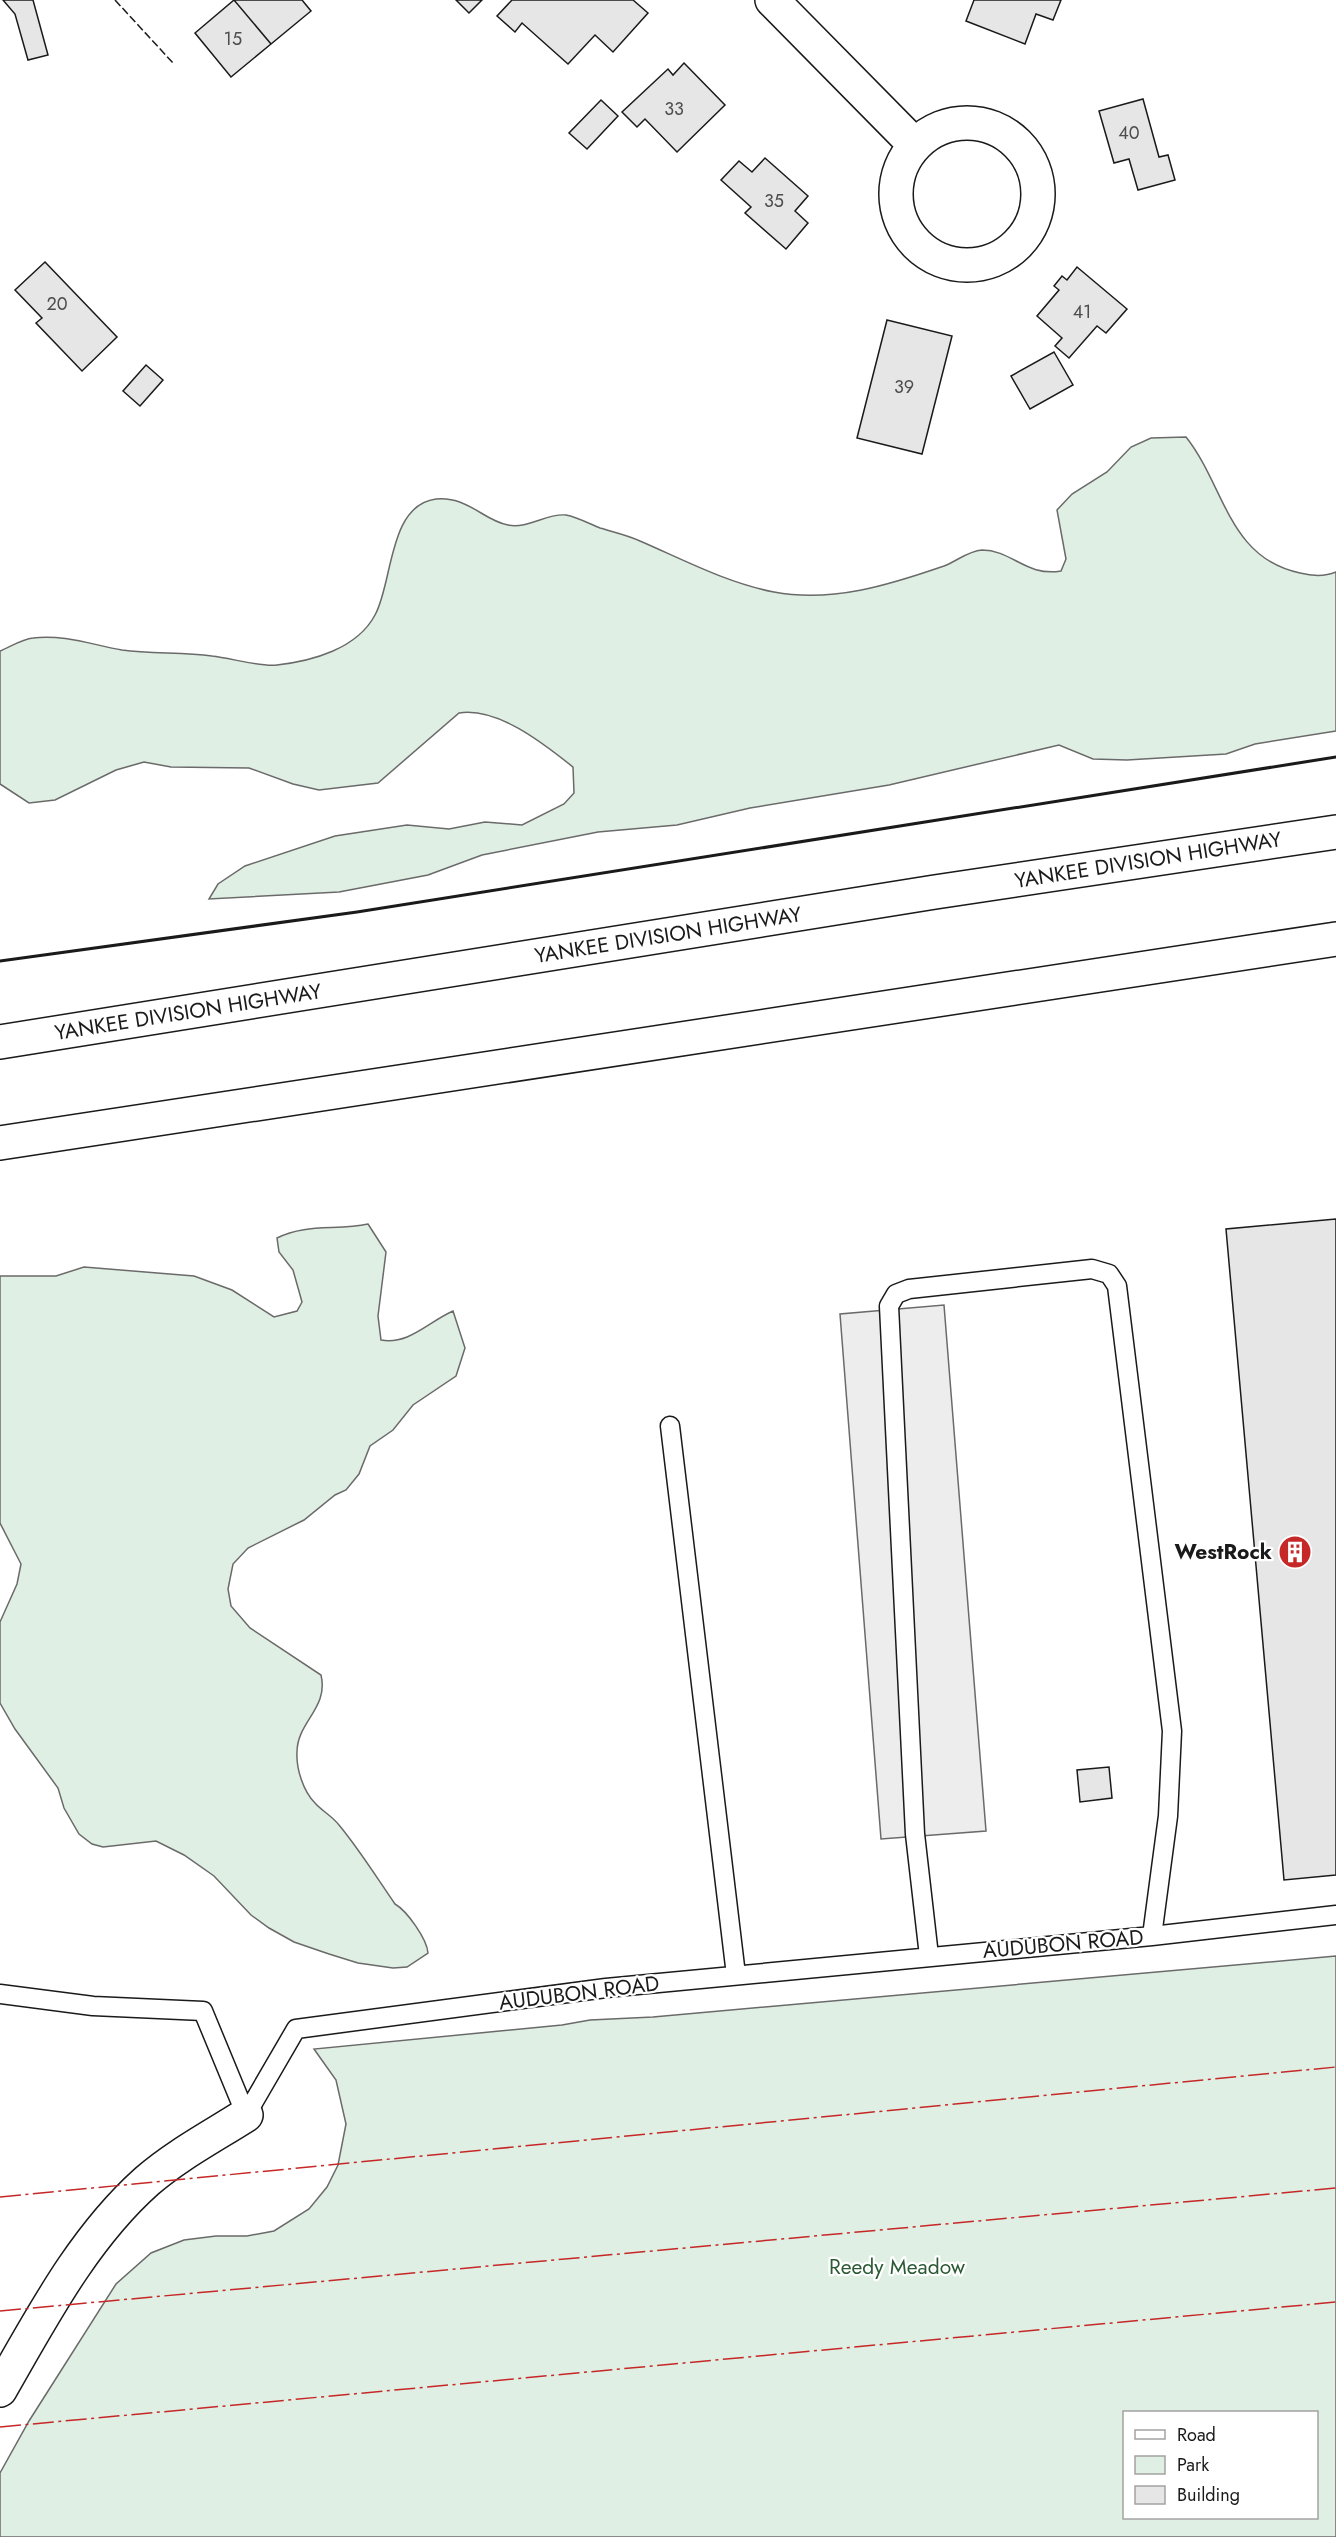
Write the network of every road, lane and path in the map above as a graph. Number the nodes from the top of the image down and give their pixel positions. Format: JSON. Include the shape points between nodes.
{"nodes":[{"id":1,"x":772,"y":0,"type":"edge"},
{"id":2,"x":915,"y":145,"type":"junction"},
{"id":3,"x":1336,"y":832,"type":"edge"},
{"id":4,"x":1336,"y":939,"type":"edge"},
{"id":5,"x":0,"y":1042,"type":"edge"},
{"id":6,"x":0,"y":1143,"type":"edge"},
{"id":7,"x":670,"y":1426,"type":"dead end"},
{"id":8,"x":1336,"y":1915,"type":"edge"},
{"id":9,"x":1152,"y":1936,"type":"junction"},
{"id":10,"x":929,"y":1956,"type":"junction"},
{"id":11,"x":736,"y":1975,"type":"junction"},
{"id":12,"x":0,"y":1994,"type":"edge"},
{"id":13,"x":246,"y":2115,"type":"junction"},
{"id":14,"x":0,"y":2391,"type":"edge"}],
"edges":[{"from":1,"to":2,"type":"main road"},
{"from":2,"to":2,"type":"main road","via":[[900,169],[895,196],[901,223],[917,246],[941,261],[969,266],[996,259],[1019,243],[1034,220],[1038,192],[1033,165],[1016,142],[993,127],[965,122],[938,129]]},
{"from":3,"to":5,"type":"main road","name":"YANKEE DIVISION HIGHWAY"},
{"from":4,"to":6,"type":"main road"},
{"from":7,"to":11,"type":"lane"},
{"from":8,"to":9,"type":"lane","name":"AUDUBON ROAD"},
{"from":9,"to":10,"type":"lane","name":"AUDUBON ROAD"},
{"from":9,"to":10,"type":"lane","via":[[1168,1815],[1172,1731],[1117,1286],[1109,1274],[1092,1269],[909,1288],[893,1297],[888,1310],[915,1834]]},
{"from":10,"to":11,"type":"lane","name":"AUDUBON ROAD"},
{"from":11,"to":13,"type":"lane","name":"AUDUBON ROAD","via":[[296,2029]]},
{"from":12,"to":13,"type":"lane","via":[[93,2006],[203,2011]]},
{"from":13,"to":14,"type":"main road","name":"AUDUBON ROAD","via":[[168,2164],[115,2214],[54,2298]]}]}
